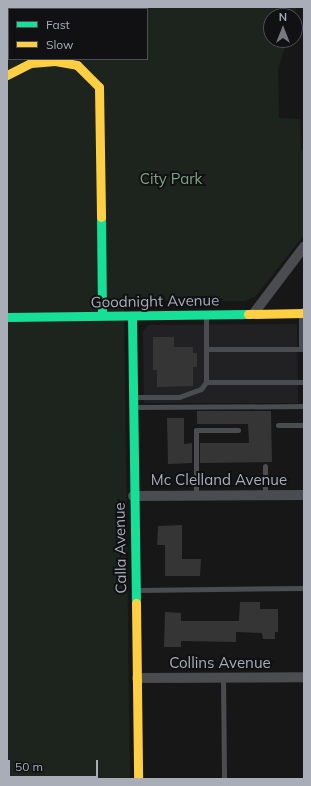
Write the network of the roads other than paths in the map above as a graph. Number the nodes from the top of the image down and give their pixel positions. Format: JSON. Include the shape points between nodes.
{"nodes":[{"id":1,"x":7,"y":75,"type":"edge"},
{"id":2,"x":304,"y":247,"type":"edge"},
{"id":3,"x":254,"y":313,"type":"junction"},
{"id":4,"x":304,"y":313,"type":"edge"},
{"id":5,"x":206,"y":314,"type":"junction"},
{"id":6,"x":102,"y":315,"type":"junction"},
{"id":7,"x":132,"y":316,"type":"junction"},
{"id":8,"x":7,"y":317,"type":"edge"},
{"id":9,"x":304,"y":346,"type":"edge"},
{"id":10,"x":304,"y":349,"type":"edge"},
{"id":11,"x":206,"y":350,"type":"junction"},
{"id":12,"x":206,"y":382,"type":"junction"},
{"id":13,"x":304,"y":382,"type":"edge"},
{"id":14,"x":133,"y":397,"type":"junction"},
{"id":15,"x":179,"y":397,"type":"junction"},
{"id":16,"x":304,"y":406,"type":"edge"},
{"id":17,"x":179,"y":407,"type":"junction"},
{"id":18,"x":133,"y":408,"type":"junction"},
{"id":19,"x":278,"y":425,"type":"dead end"},
{"id":20,"x":304,"y":425,"type":"edge"},
{"id":21,"x":238,"y":430,"type":"dead end"},
{"id":22,"x":265,"y":466,"type":"dead end"},
{"id":23,"x":196,"y":495,"type":"junction"},
{"id":24,"x":265,"y":495,"type":"junction"},
{"id":25,"x":304,"y":495,"type":"edge"},
{"id":26,"x":134,"y":496,"type":"junction"},
{"id":27,"x":304,"y":588,"type":"edge"},
{"id":28,"x":135,"y":590,"type":"junction"},
{"id":29,"x":304,"y":677,"type":"edge"},
{"id":30,"x":137,"y":678,"type":"junction"},
{"id":31,"x":223,"y":678,"type":"junction"},
{"id":32,"x":138,"y":779,"type":"edge"},
{"id":33,"x":224,"y":779,"type":"edge"}],
"edges":[{"from":1,"to":6,"type":"street","via":[[31,63],[54,61],[77,65],[98,87]]},
{"from":2,"to":3,"type":"street"},
{"from":3,"to":4,"type":"street","name":"Goodnight Avenue"},
{"from":3,"to":5,"type":"street","name":"Goodnight Avenue"},
{"from":4,"to":9,"type":"street"},
{"from":5,"to":7,"type":"street","name":"Goodnight Avenue"},
{"from":5,"to":11,"type":"lane"},
{"from":6,"to":7,"type":"street","name":"Goodnight Avenue"},
{"from":6,"to":8,"type":"street","name":"Goodnight Avenue"},
{"from":7,"to":14,"type":"street","name":"Calla Avenue"},
{"from":10,"to":11,"type":"lane"},
{"from":11,"to":12,"type":"lane"},
{"from":12,"to":13,"type":"lane"},
{"from":12,"to":15,"type":"lane","via":[[201,389]]},
{"from":14,"to":15,"type":"lane"},
{"from":14,"to":18,"type":"street","name":"Calla Avenue"},
{"from":15,"to":17,"type":"lane"},
{"from":16,"to":17,"type":"lane"},
{"from":17,"to":18,"type":"lane"},
{"from":18,"to":26,"type":"street","name":"Calla Avenue"},
{"from":19,"to":20,"type":"lane"},
{"from":21,"to":23,"type":"lane","via":[[196,430]]},
{"from":22,"to":24,"type":"lane"},
{"from":23,"to":24,"type":"street","name":"Mc Clelland Avenue"},
{"from":23,"to":26,"type":"street","name":"Mc Clelland Avenue"},
{"from":24,"to":25,"type":"street","name":"Mc Clelland Avenue"},
{"from":26,"to":28,"type":"street","name":"Calla Avenue"},
{"from":27,"to":28,"type":"lane"},
{"from":28,"to":30,"type":"street","name":"Calla Avenue"},
{"from":29,"to":31,"type":"street","name":"Collins Avenue"},
{"from":30,"to":31,"type":"street","name":"Collins Avenue"},
{"from":30,"to":32,"type":"street","name":"Calla Avenue"},
{"from":31,"to":33,"type":"lane"}]}
